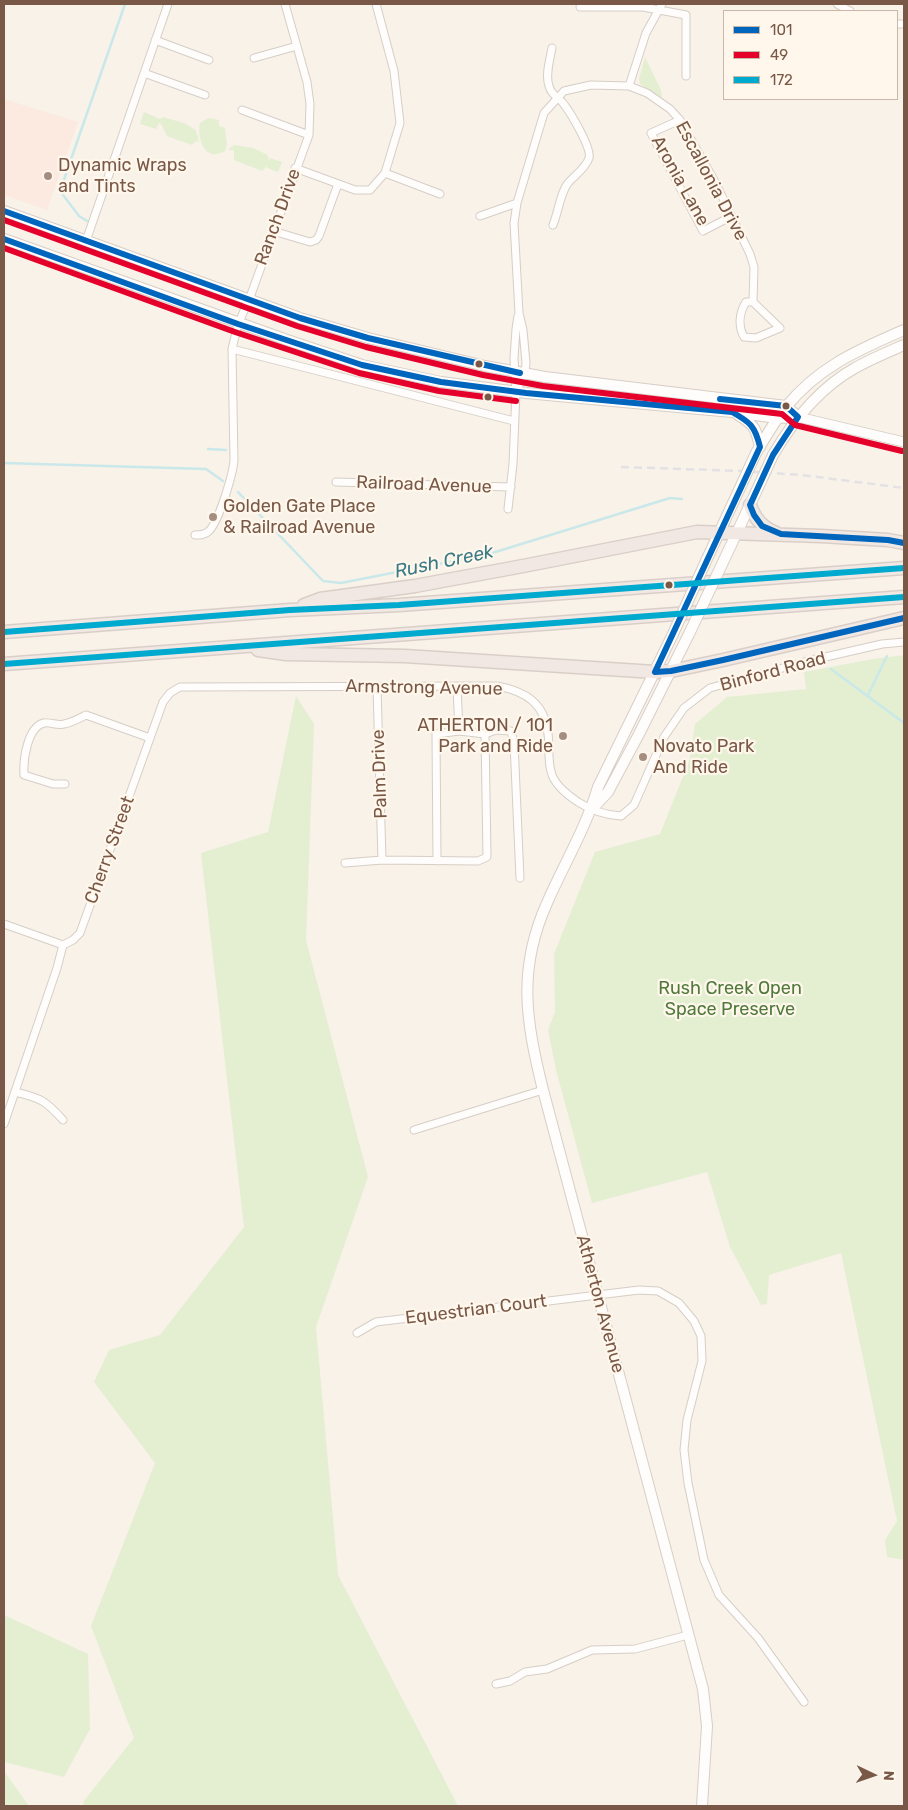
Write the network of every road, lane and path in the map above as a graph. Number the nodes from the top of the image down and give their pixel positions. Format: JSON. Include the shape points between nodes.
{"nodes":[{"id":1,"x":168,"y":4,"type":"edge"},
{"id":2,"x":285,"y":4,"type":"edge"},
{"id":3,"x":376,"y":4,"type":"edge"},
{"id":4,"x":837,"y":4,"type":"edge"},
{"id":5,"x":660,"y":6,"type":"edge"},
{"id":6,"x":580,"y":8,"type":"dead end"},
{"id":7,"x":848,"y":10,"type":"edge"},
{"id":8,"x":155,"y":40,"type":"junction"},
{"id":9,"x":297,"y":46,"type":"junction"},
{"id":10,"x":552,"y":48,"type":"dead end"},
{"id":11,"x":254,"y":58,"type":"dead end"},
{"id":12,"x":209,"y":60,"type":"dead end"},
{"id":13,"x":144,"y":73,"type":"junction"},
{"id":14,"x":686,"y":76,"type":"dead end"},
{"id":15,"x":629,"y":86,"type":"junction"},
{"id":16,"x":205,"y":95,"type":"dead end"},
{"id":17,"x":556,"y":98,"type":"junction"},
{"id":18,"x":242,"y":110,"type":"dead end"},
{"id":19,"x":680,"y":120,"type":"junction"},
{"id":20,"x":309,"y":135,"type":"junction"},
{"id":21,"x":295,"y":168,"type":"junction"},
{"id":22,"x":385,"y":173,"type":"junction"},
{"id":23,"x":338,"y":184,"type":"junction"},
{"id":24,"x":440,"y":194,"type":"dead end"},
{"id":25,"x":517,"y":203,"type":"junction"},
{"id":26,"x":4,"y":211,"type":"edge"},
{"id":27,"x":480,"y":216,"type":"dead end"},
{"id":28,"x":732,"y":216,"type":"junction"},
{"id":29,"x":553,"y":225,"type":"dead end"},
{"id":30,"x":273,"y":231,"type":"junction"},
{"id":31,"x":4,"y":240,"type":"edge"},
{"id":32,"x":86,"y":241,"type":"junction"},
{"id":33,"x":249,"y":300,"type":"junction"},
{"id":34,"x":753,"y":302,"type":"junction"},
{"id":35,"x":519,"y":313,"type":"junction"},
{"id":36,"x":238,"y":324,"type":"junction"},
{"id":37,"x":904,"y":330,"type":"edge"},
{"id":38,"x":904,"y":345,"type":"edge"},
{"id":39,"x":232,"y":349,"type":"junction"},
{"id":40,"x":519,"y":372,"type":"junction"},
{"id":41,"x":516,"y":392,"type":"junction"},
{"id":42,"x":786,"y":406,"type":"junction"},
{"id":43,"x":732,"y":412,"type":"junction"},
{"id":44,"x":798,"y":417,"type":"junction"},
{"id":45,"x":778,"y":418,"type":"junction"},
{"id":46,"x":514,"y":422,"type":"junction"},
{"id":47,"x":904,"y":442,"type":"edge"},
{"id":48,"x":758,"y":450,"type":"junction"},
{"id":49,"x":336,"y":482,"type":"dead end"},
{"id":50,"x":511,"y":487,"type":"junction"},
{"id":51,"x":750,"y":505,"type":"junction"},
{"id":52,"x":508,"y":509,"type":"dead end"},
{"id":53,"x":720,"y":532,"type":"junction"},
{"id":54,"x":737,"y":533,"type":"junction"},
{"id":55,"x":781,"y":534,"type":"junction"},
{"id":56,"x":194,"y":535,"type":"dead end"},
{"id":57,"x":904,"y":543,"type":"edge"},
{"id":58,"x":904,"y":568,"type":"edge"},
{"id":59,"x":904,"y":597,"type":"edge"},
{"id":60,"x":290,"y":610,"type":"junction"},
{"id":61,"x":904,"y":618,"type":"edge"},
{"id":62,"x":4,"y":632,"type":"edge"},
{"id":63,"x":904,"y":642,"type":"edge"},
{"id":64,"x":230,"y":646,"type":"junction"},
{"id":65,"x":4,"y":664,"type":"edge"},
{"id":66,"x":671,"y":671,"type":"junction"},
{"id":67,"x":655,"y":672,"type":"junction"},
{"id":68,"x":299,"y":686,"type":"joint"},
{"id":69,"x":377,"y":687,"type":"junction"},
{"id":70,"x":456,"y":687,"type":"junction"},
{"id":71,"x":459,"y":730,"type":"junction"},
{"id":72,"x":485,"y":734,"type":"junction"},
{"id":73,"x":150,"y":738,"type":"junction"},
{"id":74,"x":65,"y":784,"type":"dead end"},
{"id":75,"x":591,"y":810,"type":"junction"},
{"id":76,"x":382,"y":860,"type":"junction"},
{"id":77,"x":437,"y":861,"type":"junction"},
{"id":78,"x":345,"y":863,"type":"dead end"},
{"id":79,"x":520,"y":878,"type":"dead end"},
{"id":80,"x":4,"y":924,"type":"edge"},
{"id":81,"x":63,"y":945,"type":"junction"},
{"id":82,"x":543,"y":1090,"type":"junction"},
{"id":83,"x":15,"y":1092,"type":"junction"},
{"id":84,"x":63,"y":1120,"type":"dead end"},
{"id":85,"x":4,"y":1124,"type":"edge"},
{"id":86,"x":414,"y":1130,"type":"dead end"},
{"id":87,"x":598,"y":1296,"type":"junction"},
{"id":88,"x":357,"y":1333,"type":"dead end"},
{"id":89,"x":688,"y":1635,"type":"junction"},
{"id":90,"x":496,"y":1684,"type":"dead end"},
{"id":91,"x":804,"y":1702,"type":"dead end"},
{"id":92,"x":702,"y":1806,"type":"edge"}],
"edges":[{"from":1,"to":8,"type":"street"},
{"from":2,"to":9,"type":"street","name":"Ranch Drive"},
{"from":3,"to":22,"type":"street","via":[[394,71],[400,123]]},
{"from":4,"to":7,"type":"street"},
{"from":5,"to":6,"type":"street"},
{"from":5,"to":14,"type":"street","via":[[686,15]]},
{"from":5,"to":15,"type":"street","via":[[646,33]]},
{"from":8,"to":12,"type":"street"},
{"from":8,"to":13,"type":"street"},
{"from":9,"to":11,"type":"street"},
{"from":9,"to":20,"type":"street","name":"Ranch Drive","via":[[310,104]]},
{"from":10,"to":17,"type":"street","via":[[548,85]]},
{"from":13,"to":16,"type":"street"},
{"from":13,"to":32,"type":"street"},
{"from":15,"to":17,"type":"street","name":"Escallonia Drive","via":[[590,85],[564,91]]},
{"from":15,"to":19,"type":"street","name":"Escallonia Drive","via":[[647,93]]},
{"from":17,"to":25,"type":"street","via":[[544,113]]},
{"from":17,"to":29,"type":"street","via":[[563,103],[588,149],[589,159],[577,176],[568,182]]},
{"from":18,"to":20,"type":"street"},
{"from":19,"to":28,"type":"street","name":"Escallonia Drive"},
{"from":19,"to":28,"type":"street","name":"Aronia Lane","via":[[650,134],[704,231]]},
{"from":20,"to":21,"type":"street","name":"Ranch Drive"},
{"from":21,"to":23,"type":"street"},
{"from":21,"to":30,"type":"street","name":"Ranch Drive"},
{"from":22,"to":23,"type":"street","via":[[370,190],[354,190]]},
{"from":22,"to":24,"type":"street"},
{"from":23,"to":30,"type":"street","via":[[316,240],[310,242]]},
{"from":25,"to":27,"type":"street"},
{"from":25,"to":35,"type":"street","via":[[514,223]]},
{"from":26,"to":32,"type":"main road"},
{"from":28,"to":34,"type":"street","name":"Escallonia Drive","via":[[754,267]]},
{"from":30,"to":33,"type":"street","name":"Ranch Drive"},
{"from":31,"to":36,"type":"main road"},
{"from":32,"to":33,"type":"main road"},
{"from":33,"to":36,"type":"street","name":"Ranch Drive"},
{"from":33,"to":40,"type":"main road","via":[[368,338]]},
{"from":34,"to":34,"type":"street","via":[[759,308],[780,328],[756,338],[744,338],[740,330],[742,309],[746,302]]},
{"from":35,"to":40,"type":"street","via":[[516,329]]},
{"from":35,"to":40,"type":"street","via":[[526,363]]},
{"from":36,"to":39,"type":"street","name":"Ranch Drive"},
{"from":36,"to":41,"type":"main road","via":[[362,365],[440,382]]},
{"from":37,"to":42,"type":"main road","name":"Atherton Avenue","via":[[847,356],[810,382]]},
{"from":38,"to":44,"type":"main road","name":"Atherton Avenue","via":[[839,378]]},
{"from":39,"to":46,"type":"street"},
{"from":39,"to":56,"type":"street","name":"Ranch Drive","via":[[234,467],[217,518],[204,534]]},
{"from":40,"to":41,"type":"street"},
{"from":40,"to":42,"type":"main road","via":[[592,384]]},
{"from":41,"to":43,"type":"main road"},
{"from":41,"to":46,"type":"street"},
{"from":42,"to":44,"type":"main road"},
{"from":42,"to":45,"type":"main road","name":"Atherton Avenue"},
{"from":43,"to":45,"type":"main road"},
{"from":43,"to":48,"type":"main road","via":[[756,429]]},
{"from":44,"to":45,"type":"main road"},
{"from":44,"to":47,"type":"street"},
{"from":44,"to":51,"type":"main road","name":"Atherton Avenue","bridge":true,"via":[[773,455]]},
{"from":45,"to":48,"type":"main road","name":"Atherton Avenue"},
{"from":46,"to":50,"type":"street"},
{"from":48,"to":53,"type":"main road","name":"Atherton Avenue","bridge":true},
{"from":49,"to":50,"type":"street","name":"Railroad Avenue"},
{"from":50,"to":52,"type":"street"},
{"from":51,"to":54,"type":"main road","name":"Atherton Avenue"},
{"from":51,"to":55,"type":"highway","via":[[762,526]]},
{"from":53,"to":54,"type":"highway"},
{"from":53,"to":60,"type":"highway","via":[[697,532],[383,591],[320,599]]},
{"from":53,"to":67,"type":"main road","name":"Atherton Avenue","bridge":true},
{"from":54,"to":55,"type":"highway"},
{"from":54,"to":66,"type":"main road","name":"Atherton Avenue","bridge":true},
{"from":55,"to":57,"type":"highway"},
{"from":58,"to":60,"type":"highway"},
{"from":59,"to":64,"type":"highway"},
{"from":60,"to":62,"type":"highway"},
{"from":61,"to":66,"type":"highway"},
{"from":63,"to":75,"type":"street","name":"Binford Road","via":[[808,661],[710,688],[684,708],[664,737],[634,806],[621,816]]},
{"from":64,"to":65,"type":"highway"},
{"from":64,"to":67,"type":"highway","via":[[286,654],[405,656]]},
{"from":66,"to":67,"type":"highway"},
{"from":66,"to":75,"type":"main road","name":"Atherton Avenue","via":[[608,792]]},
{"from":67,"to":75,"type":"main road","name":"Atherton Avenue","via":[[598,787]]},
{"from":68,"to":69,"type":"street","name":"Armstrong Avenue"},
{"from":68,"to":73,"type":"street","name":"Cherry Street","via":[[180,687],[163,702]]},
{"from":69,"to":70,"type":"street","name":"Armstrong Avenue"},
{"from":69,"to":76,"type":"street","name":"Palm Drive"},
{"from":70,"to":71,"type":"street"},
{"from":70,"to":75,"type":"street","name":"Armstrong Avenue","via":[[513,689],[536,703],[544,715],[548,732],[552,775],[568,796]]},
{"from":71,"to":72,"type":"street"},
{"from":71,"to":77,"type":"street","via":[[436,734]]},
{"from":72,"to":77,"type":"street","via":[[487,857],[478,862]]},
{"from":72,"to":79,"type":"street","via":[[496,730],[511,731],[514,743]]},
{"from":73,"to":74,"type":"street","via":[[86,715],[64,724],[44,723],[35,728],[27,745],[24,775],[53,784]]},
{"from":73,"to":81,"type":"street","name":"Cherry Street","via":[[80,933]]},
{"from":75,"to":82,"type":"main road","name":"Atherton Avenue","via":[[547,903],[530,956],[526,1005]]},
{"from":76,"to":77,"type":"street"},
{"from":76,"to":78,"type":"street"},
{"from":80,"to":81,"type":"street"},
{"from":81,"to":83,"type":"street"},
{"from":82,"to":86,"type":"street"},
{"from":82,"to":87,"type":"main road","name":"Atherton Avenue"},
{"from":83,"to":84,"type":"street","via":[[37,1097],[49,1104]]},
{"from":83,"to":85,"type":"street"},
{"from":87,"to":88,"type":"street","name":"Equestrian Court","via":[[376,1322]]},
{"from":87,"to":89,"type":"main road","name":"Atherton Avenue"},
{"from":87,"to":91,"type":"street","name":"Equestrian Court","via":[[658,1291],[680,1303],[694,1321],[702,1342],[702,1362],[687,1420],[684,1450],[704,1560],[719,1595],[758,1638]]},
{"from":89,"to":90,"type":"street","via":[[635,1649],[592,1650],[547,1669],[525,1672]]},
{"from":89,"to":92,"type":"main road","name":"Atherton Avenue","via":[[703,1689],[708,1726]]}]}
